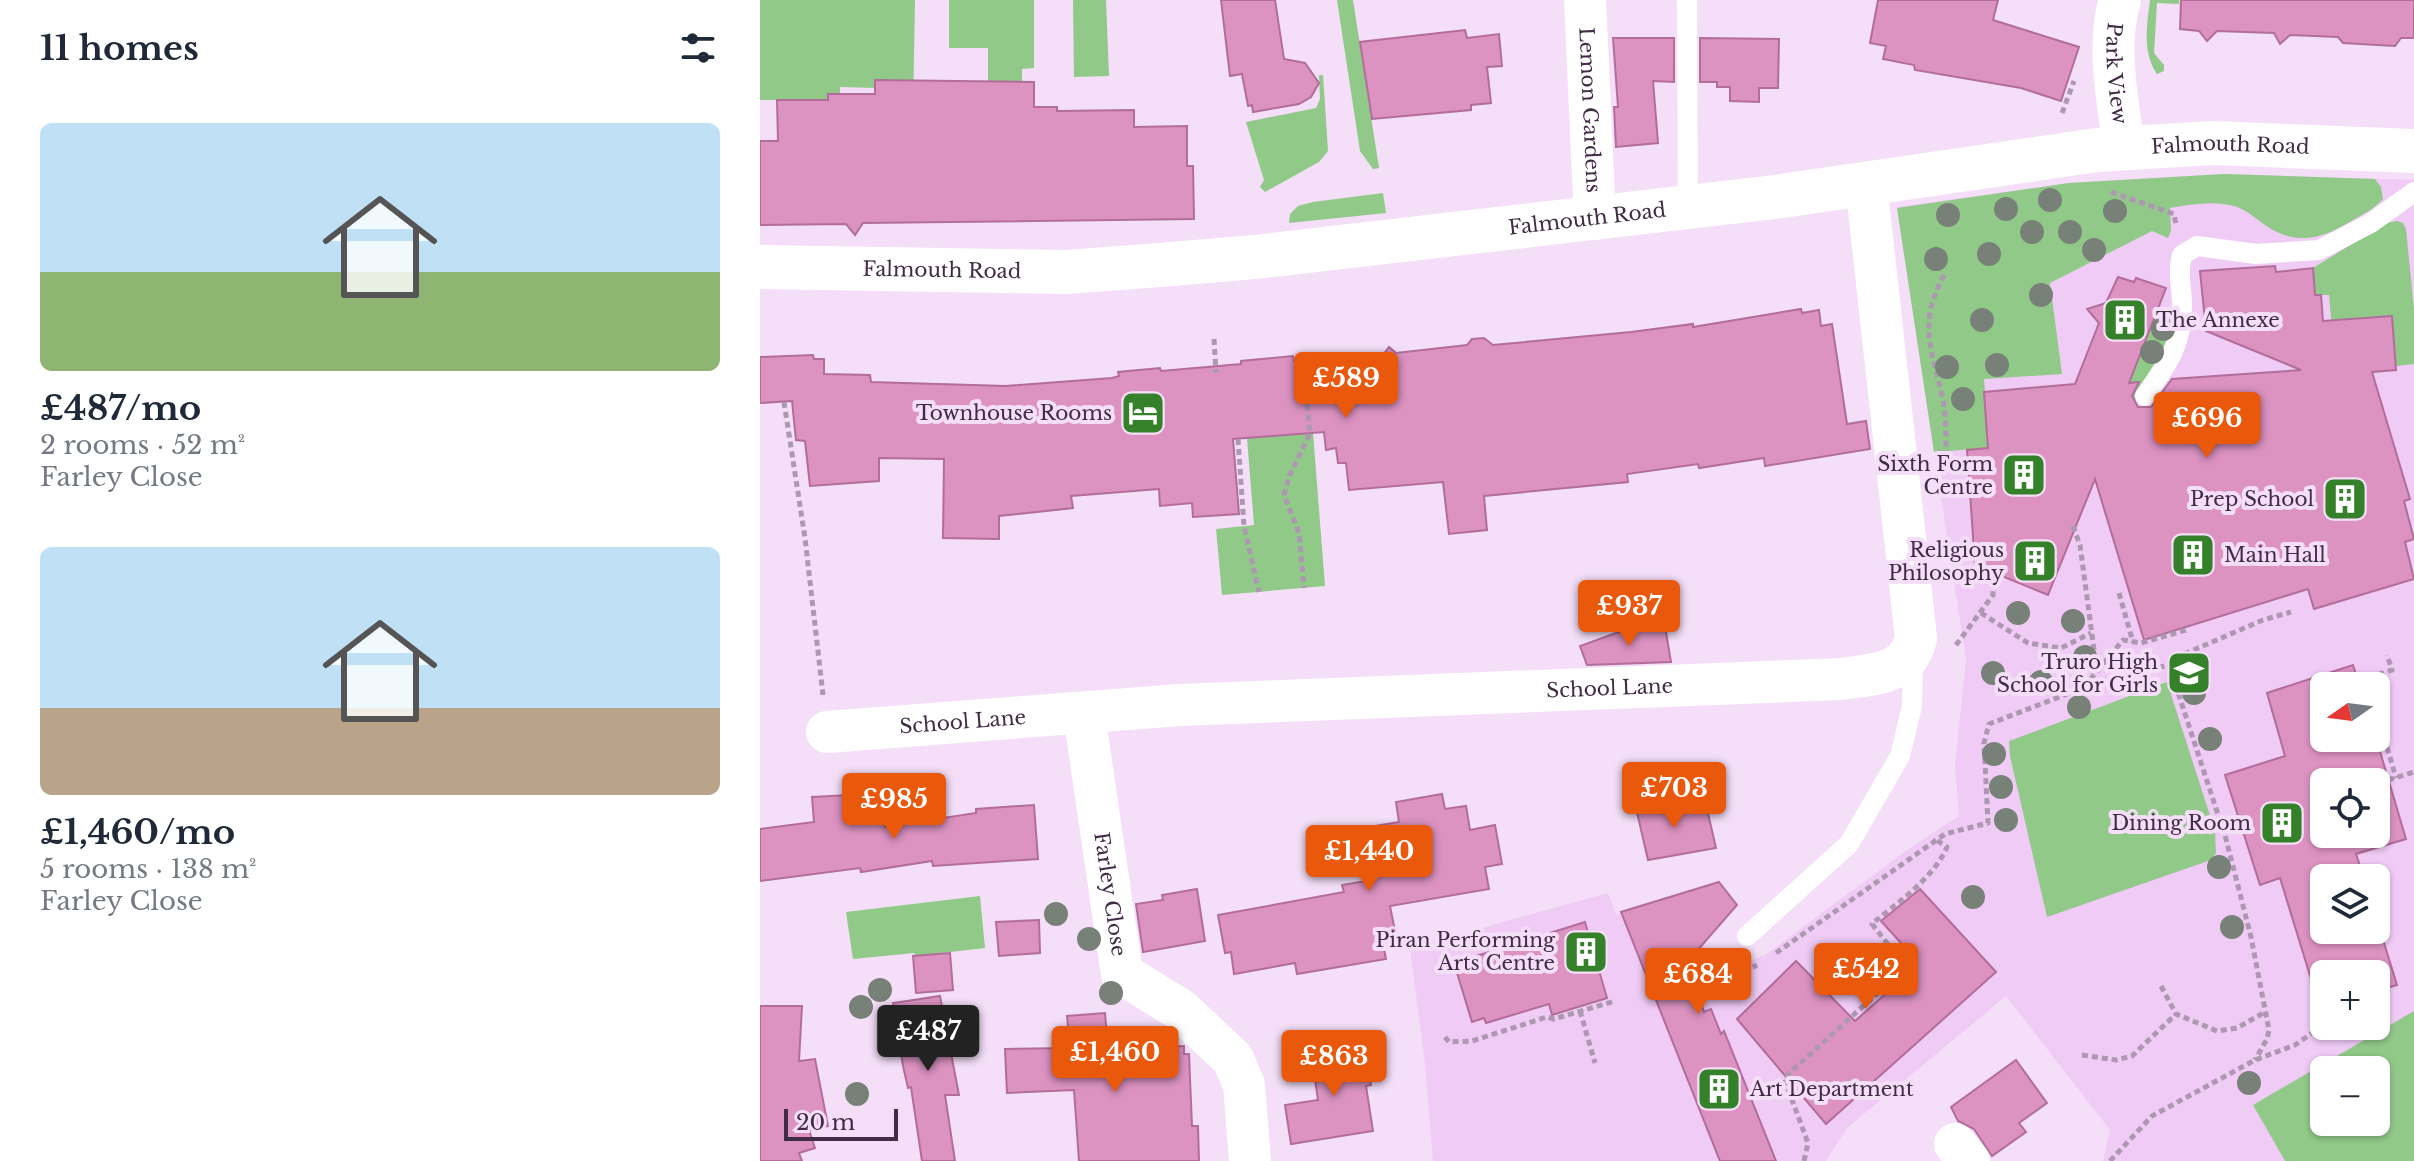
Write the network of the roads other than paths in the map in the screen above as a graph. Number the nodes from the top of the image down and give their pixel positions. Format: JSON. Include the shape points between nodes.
{"nodes":[{"id":1,"x":1585,"y":0,"type":"edge"},
{"id":2,"x":1687,"y":0,"type":"edge"},
{"id":3,"x":2120,"y":0,"type":"edge"},
{"id":4,"x":2124,"y":148,"type":"junction"},
{"id":5,"x":2414,"y":151,"type":"edge"},
{"id":6,"x":2414,"y":160,"type":"edge"},
{"id":7,"x":1866,"y":183,"type":"junction"},
{"id":8,"x":2414,"y":192,"type":"edge"},
{"id":9,"x":1688,"y":208,"type":"junction"},
{"id":10,"x":1595,"y":219,"type":"junction"},
{"id":11,"x":760,"y":267,"type":"edge"},
{"id":12,"x":2145,"y":396,"type":"dead end"},
{"id":13,"x":1934,"y":649,"type":"junction"},
{"id":14,"x":1084,"y":714,"type":"junction"},
{"id":15,"x":827,"y":732,"type":"road end"},
{"id":16,"x":1747,"y":936,"type":"dead end"},
{"id":17,"x":1250,"y":1161,"type":"edge"}],
"edges":[{"from":1,"to":10,"type":"street","name":"Lemon Gardens"},
{"from":2,"to":9,"type":"lane"},
{"from":3,"to":4,"type":"street","name":"Park View","via":[[2114,44]]},
{"from":4,"to":5,"type":"street","name":"Falmouth Road","via":[[2212,143]]},
{"from":4,"to":7,"type":"street","name":"Falmouth Road"},
{"from":5,"to":6,"type":"street"},
{"from":7,"to":9,"type":"street","name":"Falmouth Road"},
{"from":7,"to":13,"type":"street","via":[[1916,638]]},
{"from":8,"to":12,"type":"lane","via":[[2371,223],[2319,250],[2256,254],[2197,246],[2182,255],[2176,350]]},
{"from":9,"to":10,"type":"street","name":"Falmouth Road"},
{"from":10,"to":11,"type":"street","name":"Falmouth Road","via":[[1066,272]]},
{"from":13,"to":14,"type":"street","name":"School Lane","via":[[1893,669],[1841,679],[1180,705]]},
{"from":13,"to":16,"type":"lane","via":[[1900,756],[1849,844]]},
{"from":14,"to":15,"type":"street","name":"School Lane"},
{"from":14,"to":17,"type":"street","name":"Farley Close","via":[[1122,974],[1181,1010],[1233,1059],[1244,1085]]}]}
